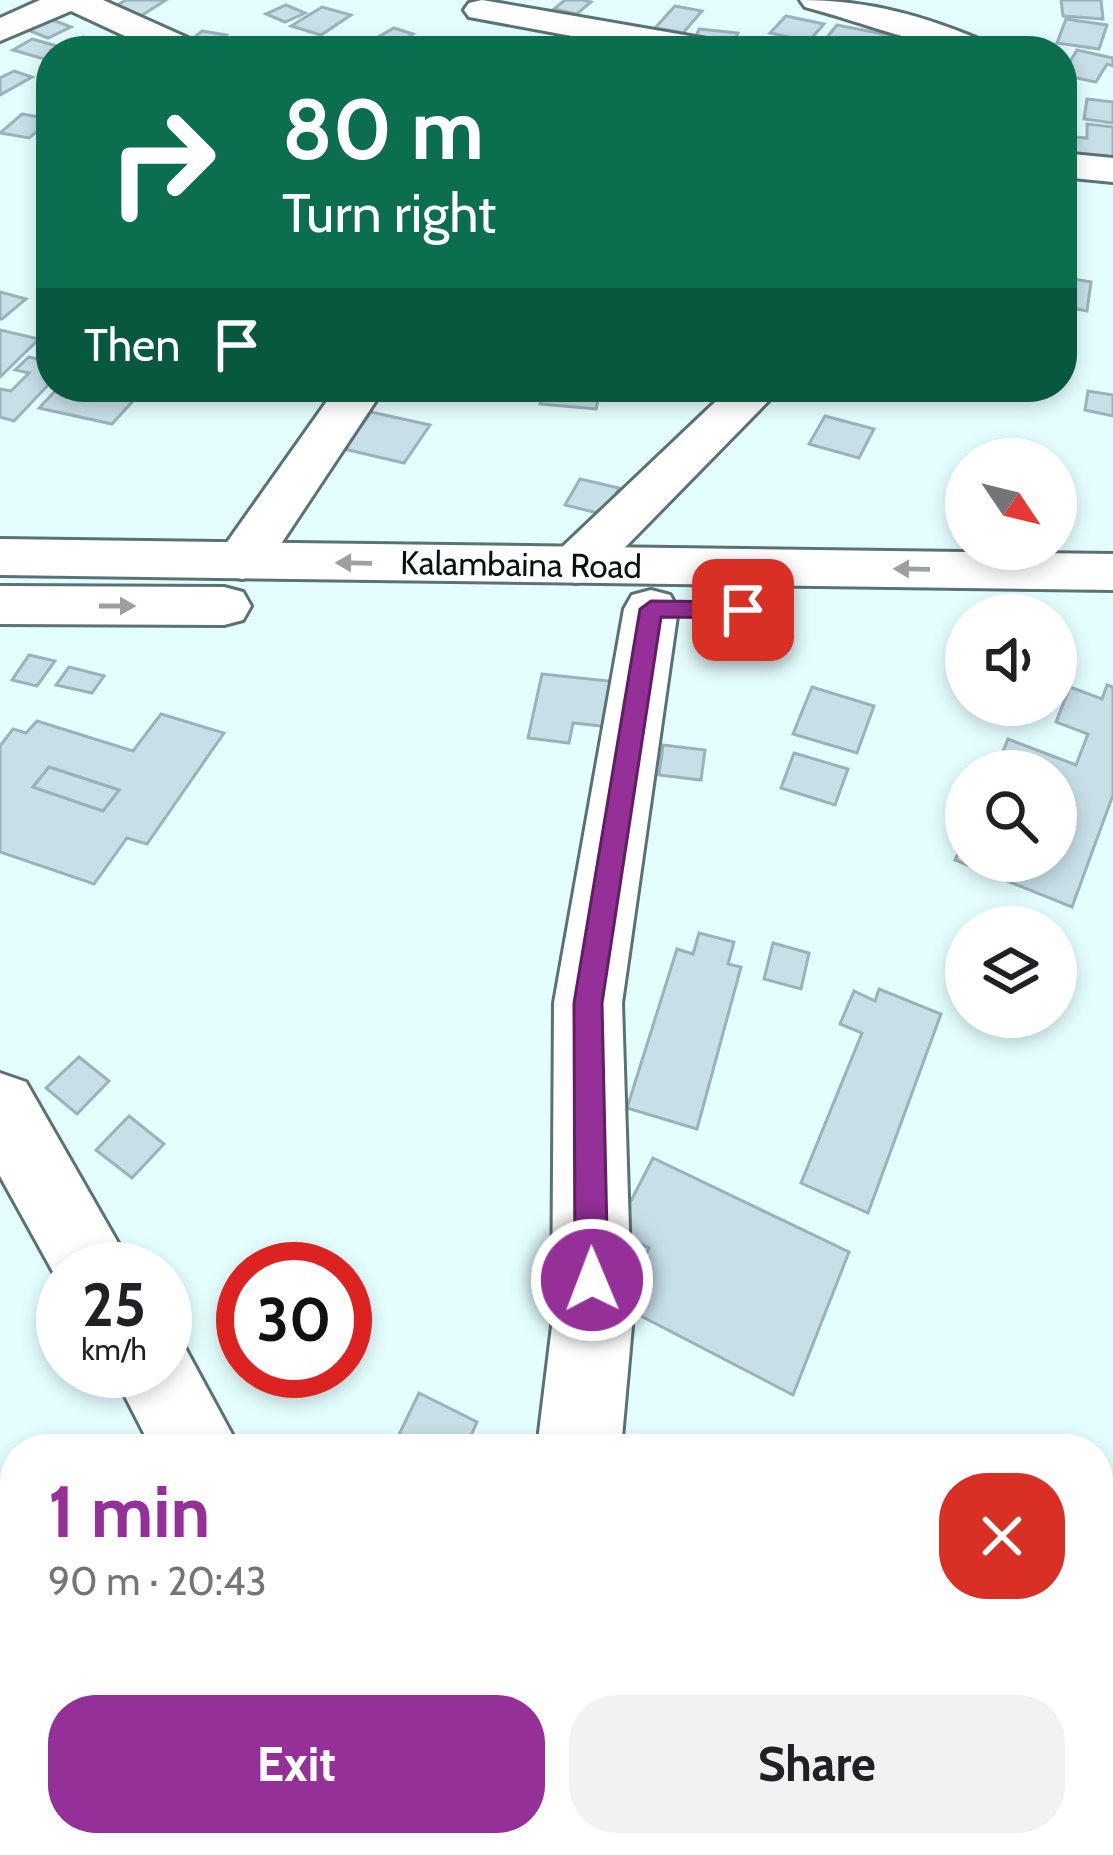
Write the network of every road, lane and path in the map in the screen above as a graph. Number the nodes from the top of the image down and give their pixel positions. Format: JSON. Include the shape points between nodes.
{"nodes":[{"id":1,"x":72,"y":0,"type":"edge"},
{"id":2,"x":629,"y":0,"type":"edge"},
{"id":3,"x":817,"y":0,"type":"edge"},
{"id":4,"x":481,"y":10,"type":"dead end"},
{"id":5,"x":0,"y":31,"type":"edge"},
{"id":6,"x":152,"y":36,"type":"edge"},
{"id":7,"x":570,"y":36,"type":"edge"},
{"id":8,"x":584,"y":36,"type":"edge"},
{"id":9,"x":941,"y":36,"type":"edge"},
{"id":10,"x":1077,"y":167,"type":"edge"},
{"id":11,"x":1113,"y":170,"type":"edge"},
{"id":12,"x":351,"y":402,"type":"edge"},
{"id":13,"x":743,"y":402,"type":"edge"},
{"id":14,"x":0,"y":557,"type":"edge"},
{"id":15,"x":242,"y":561,"type":"junction"},
{"id":16,"x":576,"y":565,"type":"junction"},
{"id":17,"x":1113,"y":572,"type":"edge"},
{"id":18,"x":0,"y":605,"type":"edge"},
{"id":19,"x":651,"y":609,"type":"junction"},
{"id":20,"x":1113,"y":615,"type":"edge"},
{"id":21,"x":0,"y":1106,"type":"edge"},
{"id":22,"x":78,"y":1242,"type":"edge"},
{"id":23,"x":169,"y":1398,"type":"edge"},
{"id":24,"x":189,"y":1434,"type":"edge"},
{"id":25,"x":581,"y":1434,"type":"edge"}],
"edges":[{"from":1,"to":5,"type":"street"},
{"from":1,"to":6,"type":"street"},
{"from":2,"to":8,"type":"street"},
{"from":3,"to":9,"type":"street"},
{"from":4,"to":7,"type":"street"},
{"from":10,"to":11,"type":"street"},
{"from":12,"to":15,"type":"street"},
{"from":13,"to":16,"type":"street"},
{"from":14,"to":15,"type":"street","name":"Kalambaina Road"},
{"from":16,"to":15,"type":"street","name":"Kalambaina Road","one_way":true},
{"from":17,"to":16,"type":"street","name":"Kalambaina Road","one_way":true},
{"from":18,"to":19,"type":"street","one_way":true},
{"from":19,"to":20,"type":"street"},
{"from":19,"to":25,"type":"street","via":[[588,1003],[592,1326]]},
{"from":21,"to":22,"type":"street"},
{"from":23,"to":24,"type":"street"}]}
